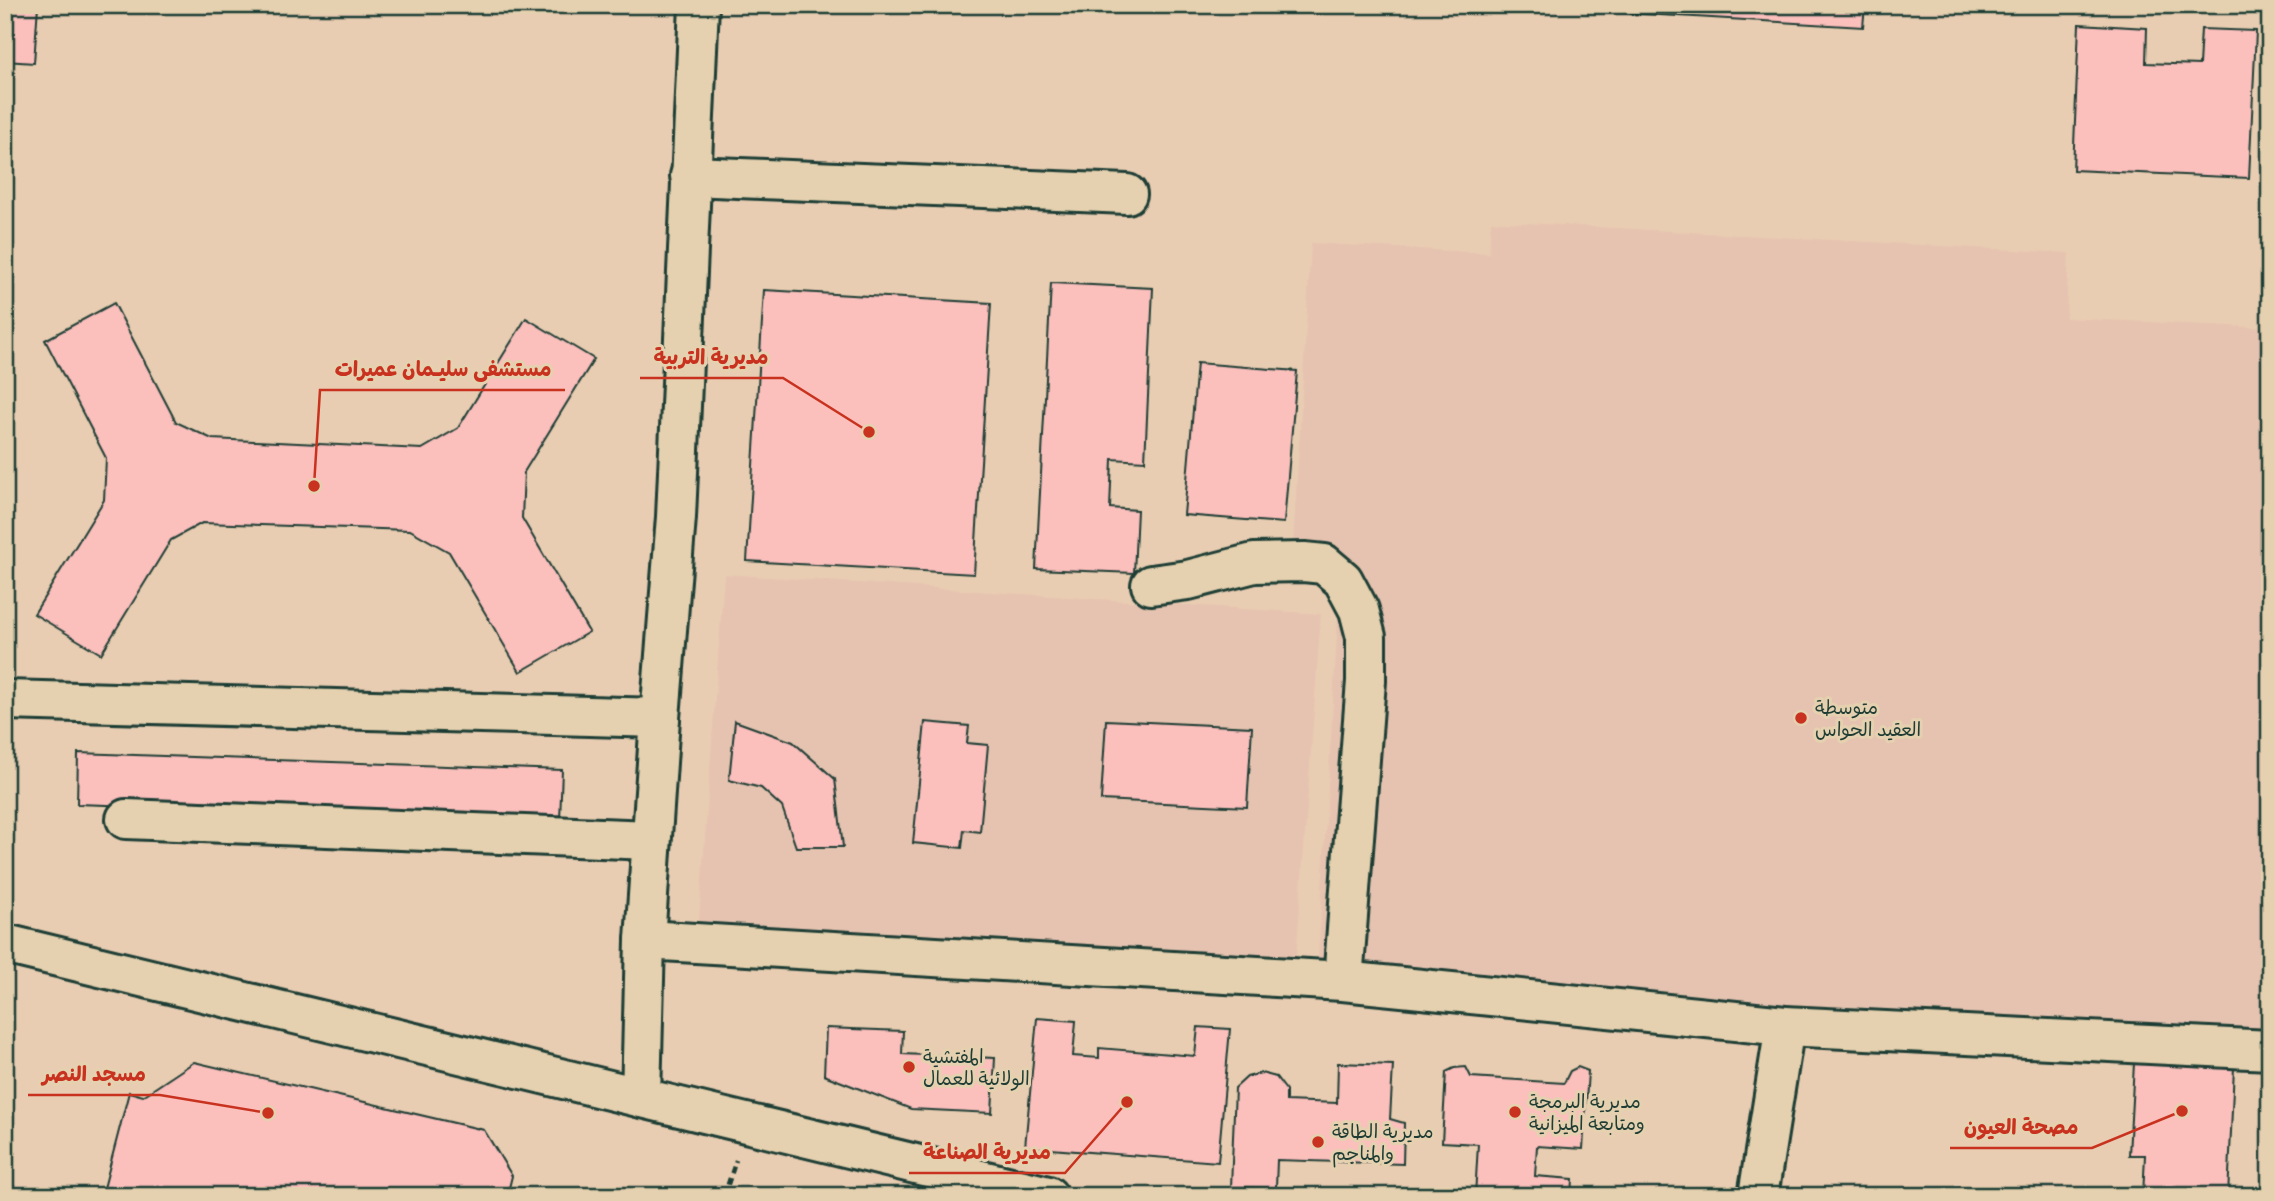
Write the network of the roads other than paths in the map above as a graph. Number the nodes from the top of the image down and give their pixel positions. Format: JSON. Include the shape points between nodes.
{"nodes":[{"id":1,"x":699,"y":5,"type":"edge"},
{"id":2,"x":690,"y":176,"type":"junction"},
{"id":3,"x":1127,"y":194,"type":"dead end"},
{"id":4,"x":1151,"y":584,"type":"dead end"},
{"id":5,"x":5,"y":699,"type":"edge"},
{"id":6,"x":660,"y":718,"type":"junction"},
{"id":7,"x":126,"y":819,"type":"dead end"},
{"id":8,"x":651,"y":840,"type":"junction"},
{"id":9,"x":645,"y":940,"type":"junction"},
{"id":10,"x":5,"y":944,"type":"edge"},
{"id":11,"x":1343,"y":981,"type":"junction"},
{"id":12,"x":1785,"y":1026,"type":"junction"},
{"id":13,"x":2270,"y":1050,"type":"edge"},
{"id":14,"x":641,"y":1098,"type":"junction"},
{"id":15,"x":1048,"y":1196,"type":"edge"},
{"id":16,"x":1758,"y":1196,"type":"edge"}],
"edges":[{"from":1,"to":2,"type":"street"},
{"from":2,"to":3,"type":"street"},
{"from":2,"to":6,"type":"street","via":[[676,517]]},
{"from":4,"to":11,"type":"street","via":[[1254,563],[1324,564],[1343,580],[1359,610],[1366,637],[1366,681]]},
{"from":5,"to":6,"type":"street"},
{"from":6,"to":8,"type":"street"},
{"from":7,"to":8,"type":"street"},
{"from":8,"to":9,"type":"street"},
{"from":9,"to":11,"type":"street"},
{"from":9,"to":14,"type":"street"},
{"from":10,"to":14,"type":"street"},
{"from":11,"to":12,"type":"street"},
{"from":12,"to":13,"type":"street"},
{"from":12,"to":16,"type":"street"},
{"from":14,"to":15,"type":"street"}]}
